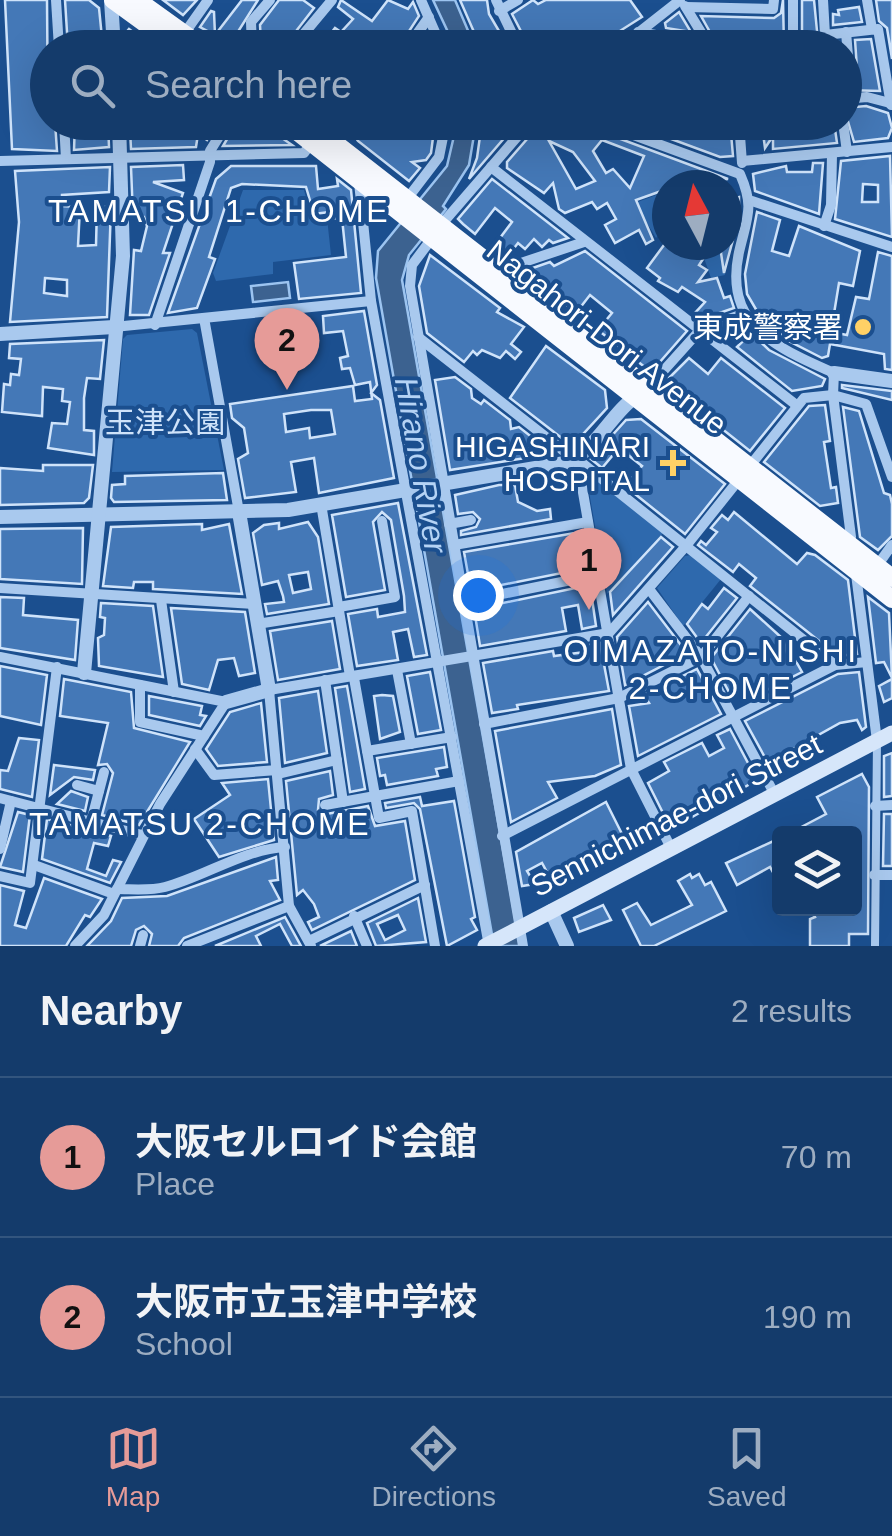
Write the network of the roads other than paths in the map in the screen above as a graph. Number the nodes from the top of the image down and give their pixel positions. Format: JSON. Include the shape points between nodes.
{"nodes":[{"id":1,"x":56,"y":0,"type":"edge"},
{"id":2,"x":112,"y":0,"type":"edge"},
{"id":3,"x":137,"y":0,"type":"edge"},
{"id":4,"x":208,"y":0,"type":"edge"},
{"id":5,"x":270,"y":0,"type":"edge"},
{"id":6,"x":332,"y":0,"type":"edge"},
{"id":7,"x":420,"y":0,"type":"edge"},
{"id":8,"x":518,"y":0,"type":"edge"},
{"id":9,"x":774,"y":0,"type":"edge"},
{"id":10,"x":793,"y":0,"type":"edge"},
{"id":11,"x":823,"y":0,"type":"edge"},
{"id":12,"x":867,"y":0,"type":"edge"},
{"id":13,"x":682,"y":2,"type":"edge"},
{"id":14,"x":498,"y":5,"type":"edge"},
{"id":15,"x":429,"y":17,"type":"junction"},
{"id":16,"x":872,"y":29,"type":"junction"},
{"id":17,"x":58,"y":30,"type":"edge"},
{"id":18,"x":113,"y":30,"type":"edge"},
{"id":19,"x":163,"y":30,"type":"edge"},
{"id":20,"x":170,"y":30,"type":"edge"},
{"id":21,"x":189,"y":30,"type":"edge"},
{"id":22,"x":251,"y":30,"type":"edge"},
{"id":23,"x":307,"y":30,"type":"edge"},
{"id":24,"x":420,"y":30,"type":"edge"},
{"id":25,"x":434,"y":30,"type":"edge"},
{"id":26,"x":511,"y":30,"type":"edge"},
{"id":27,"x":641,"y":30,"type":"edge"},
{"id":28,"x":700,"y":30,"type":"edge"},
{"id":29,"x":793,"y":30,"type":"edge"},
{"id":30,"x":825,"y":30,"type":"edge"},
{"id":31,"x":862,"y":30,"type":"edge"},
{"id":32,"x":862,"y":98,"type":"edge"},
{"id":33,"x":891,"y":107,"type":"edge"},
{"id":34,"x":65,"y":140,"type":"edge"},
{"id":35,"x":120,"y":140,"type":"edge"},
{"id":36,"x":218,"y":140,"type":"edge"},
{"id":37,"x":309,"y":140,"type":"edge"},
{"id":38,"x":332,"y":140,"type":"edge"},
{"id":39,"x":338,"y":140,"type":"edge"},
{"id":40,"x":442,"y":140,"type":"edge"},
{"id":41,"x":514,"y":140,"type":"edge"},
{"id":42,"x":646,"y":140,"type":"edge"},
{"id":43,"x":740,"y":140,"type":"edge"},
{"id":44,"x":845,"y":140,"type":"edge"},
{"id":45,"x":312,"y":142,"type":"junction"},
{"id":46,"x":336,"y":143,"type":"junction"},
{"id":47,"x":892,"y":147,"type":"edge"},
{"id":48,"x":847,"y":152,"type":"junction"},
{"id":49,"x":832,"y":154,"type":"junction"},
{"id":50,"x":210,"y":155,"type":"junction"},
{"id":51,"x":121,"y":158,"type":"junction"},
{"id":52,"x":66,"y":160,"type":"junction"},
{"id":53,"x":0,"y":161,"type":"edge"},
{"id":54,"x":742,"y":161,"type":"junction"},
{"id":55,"x":490,"y":167,"type":"junction"},
{"id":56,"x":725,"y":170,"type":"edge"},
{"id":57,"x":738,"y":170,"type":"edge"},
{"id":58,"x":358,"y":176,"type":"junction"},
{"id":59,"x":742,"y":184,"type":"edge"},
{"id":60,"x":752,"y":201,"type":"junction"},
{"id":61,"x":409,"y":206,"type":"junction"},
{"id":62,"x":824,"y":226,"type":"junction"},
{"id":63,"x":435,"y":229,"type":"junction"},
{"id":64,"x":584,"y":242,"type":"junction"},
{"id":65,"x":892,"y":247,"type":"edge"},
{"id":66,"x":502,"y":280,"type":"junction"},
{"id":67,"x":371,"y":301,"type":"junction"},
{"id":68,"x":743,"y":314,"type":"junction"},
{"id":69,"x":204,"y":318,"type":"junction"},
{"id":70,"x":155,"y":324,"type":"junction"},
{"id":71,"x":114,"y":327,"type":"junction"},
{"id":72,"x":701,"y":329,"type":"junction"},
{"id":73,"x":0,"y":334,"type":"edge"},
{"id":74,"x":418,"y":336,"type":"junction"},
{"id":75,"x":834,"y":373,"type":"junction"},
{"id":76,"x":892,"y":381,"type":"edge"},
{"id":77,"x":642,"y":392,"type":"junction"},
{"id":78,"x":832,"y":395,"type":"junction"},
{"id":79,"x":796,"y":404,"type":"junction"},
{"id":80,"x":575,"y":459,"type":"junction"},
{"id":81,"x":746,"y":472,"type":"junction"},
{"id":82,"x":892,"y":478,"type":"edge"},
{"id":83,"x":441,"y":484,"type":"junction"},
{"id":84,"x":408,"y":490,"type":"junction"},
{"id":85,"x":321,"y":504,"type":"junction"},
{"id":86,"x":239,"y":512,"type":"junction"},
{"id":87,"x":98,"y":515,"type":"junction"},
{"id":88,"x":0,"y":517,"type":"edge"},
{"id":89,"x":471,"y":520,"type":"dead end"},
{"id":90,"x":382,"y":522,"type":"dead end"},
{"id":91,"x":588,"y":522,"type":"junction"},
{"id":92,"x":449,"y":524,"type":"junction"},
{"id":93,"x":847,"y":542,"type":"junction"},
{"id":94,"x":454,"y":545,"type":"junction"},
{"id":95,"x":892,"y":545,"type":"edge"},
{"id":96,"x":686,"y":546,"type":"junction"},
{"id":97,"x":876,"y":566,"type":"junction"},
{"id":98,"x":856,"y":571,"type":"junction"},
{"id":99,"x":596,"y":575,"type":"junction"},
{"id":100,"x":892,"y":578,"type":"edge"},
{"id":101,"x":0,"y":588,"type":"edge"},
{"id":102,"x":649,"y":588,"type":"junction"},
{"id":103,"x":90,"y":594,"type":"junction"},
{"id":104,"x":749,"y":596,"type":"junction"},
{"id":105,"x":892,"y":599,"type":"edge"},
{"id":106,"x":161,"y":600,"type":"junction"},
{"id":107,"x":463,"y":602,"type":"junction"},
{"id":108,"x":254,"y":604,"type":"junction"},
{"id":109,"x":339,"y":609,"type":"junction"},
{"id":110,"x":257,"y":624,"type":"junction"},
{"id":111,"x":609,"y":633,"type":"junction"},
{"id":112,"x":0,"y":657,"type":"edge"},
{"id":113,"x":471,"y":657,"type":"junction"},
{"id":114,"x":701,"y":658,"type":"junction"},
{"id":115,"x":867,"y":662,"type":"junction"},
{"id":116,"x":440,"y":663,"type":"junction"},
{"id":117,"x":835,"y":665,"type":"junction"},
{"id":118,"x":57,"y":668,"type":"junction"},
{"id":119,"x":397,"y":670,"type":"junction"},
{"id":120,"x":84,"y":673,"type":"junction"},
{"id":121,"x":352,"y":677,"type":"junction"},
{"id":122,"x":325,"y":680,"type":"junction"},
{"id":123,"x":140,"y":685,"type":"junction"},
{"id":124,"x":269,"y":690,"type":"junction"},
{"id":125,"x":174,"y":692,"type":"junction"},
{"id":126,"x":619,"y":698,"type":"junction"},
{"id":127,"x":226,"y":702,"type":"junction"},
{"id":128,"x":734,"y":718,"type":"junction"},
{"id":129,"x":484,"y":724,"type":"junction"},
{"id":130,"x":204,"y":736,"type":"junction"},
{"id":131,"x":452,"y":737,"type":"junction"},
{"id":132,"x":884,"y":737,"type":"edge"},
{"id":133,"x":411,"y":744,"type":"junction"},
{"id":134,"x":196,"y":748,"type":"junction"},
{"id":135,"x":367,"y":751,"type":"junction"},
{"id":136,"x":337,"y":760,"type":"junction"},
{"id":137,"x":631,"y":770,"type":"junction"},
{"id":138,"x":104,"y":772,"type":"dead end"},
{"id":139,"x":278,"y":772,"type":"junction"},
{"id":140,"x":459,"y":781,"type":"junction"},
{"id":141,"x":77,"y":785,"type":"dead end"},
{"id":142,"x":99,"y":791,"type":"junction"},
{"id":143,"x":775,"y":795,"type":"junction"},
{"id":144,"x":375,"y":797,"type":"junction"},
{"id":145,"x":6,"y":800,"type":"edge"},
{"id":146,"x":343,"y":802,"type":"junction"},
{"id":147,"x":325,"y":805,"type":"dead end"},
{"id":148,"x":875,"y":806,"type":"junction"},
{"id":149,"x":892,"y":806,"type":"edge"},
{"id":150,"x":40,"y":809,"type":"junction"},
{"id":151,"x":90,"y":822,"type":"junction"},
{"id":152,"x":142,"y":835,"type":"junction"},
{"id":153,"x":502,"y":836,"type":"junction"},
{"id":154,"x":285,"y":847,"type":"junction"},
{"id":155,"x":671,"y":848,"type":"junction"},
{"id":156,"x":0,"y":849,"type":"edge"},
{"id":157,"x":34,"y":865,"type":"junction"},
{"id":158,"x":892,"y":875,"type":"edge"},
{"id":159,"x":0,"y":876,"type":"edge"},
{"id":160,"x":874,"y":876,"type":"junction"},
{"id":161,"x":425,"y":885,"type":"junction"},
{"id":162,"x":116,"y":891,"type":"junction"},
{"id":163,"x":289,"y":906,"type":"junction"},
{"id":164,"x":551,"y":911,"type":"junction"},
{"id":165,"x":354,"y":916,"type":"junction"},
{"id":166,"x":518,"y":928,"type":"junction"},
{"id":167,"x":310,"y":944,"type":"edge"},
{"id":168,"x":489,"y":945,"type":"edge"},
{"id":169,"x":75,"y":946,"type":"edge"},
{"id":170,"x":187,"y":946,"type":"edge"},
{"id":171,"x":367,"y":946,"type":"edge"},
{"id":172,"x":435,"y":946,"type":"edge"},
{"id":173,"x":523,"y":946,"type":"edge"},
{"id":174,"x":567,"y":946,"type":"edge"},
{"id":175,"x":875,"y":946,"type":"edge"}],
"edges":[{"from":1,"to":17,"type":"street"},
{"from":2,"to":18,"type":"street"},
{"from":2,"to":19,"type":"highway"},
{"from":3,"to":20,"type":"highway"},
{"from":4,"to":21,"type":"street"},
{"from":5,"to":22,"type":"street"},
{"from":6,"to":23,"type":"street"},
{"from":7,"to":15,"type":"street"},
{"from":8,"to":14,"type":"street"},
{"from":9,"to":13,"type":"street","via":[[773,9]]},
{"from":10,"to":29,"type":"street"},
{"from":11,"to":30,"type":"street"},
{"from":12,"to":16,"type":"street"},
{"from":13,"to":27,"type":"street"},
{"from":13,"to":28,"type":"street"},
{"from":14,"to":26,"type":"street"},
{"from":15,"to":24,"type":"street"},
{"from":15,"to":25,"type":"street"},
{"from":16,"to":31,"type":"street"},
{"from":16,"to":33,"type":"street","via":[[878,28]]},
{"from":32,"to":33,"type":"street"},
{"from":34,"to":52,"type":"street"},
{"from":35,"to":51,"type":"street"},
{"from":36,"to":50,"type":"street"},
{"from":37,"to":45,"type":"highway","name":"Nagahori-Dori Avenue"},
{"from":38,"to":46,"type":"highway","name":"Nagahori-Dori Avenue"},
{"from":39,"to":46,"type":"street"},
{"from":40,"to":61,"type":"street"},
{"from":41,"to":55,"type":"street"},
{"from":42,"to":56,"type":"street"},
{"from":43,"to":54,"type":"street"},
{"from":44,"to":48,"type":"street"},
{"from":45,"to":50,"type":"street","via":[[304,153]]},
{"from":45,"to":58,"type":"highway","name":"Nagahori-Dori Avenue"},
{"from":46,"to":61,"type":"highway","name":"Nagahori-Dori Avenue"},
{"from":47,"to":48,"type":"street"},
{"from":48,"to":49,"type":"street"},
{"from":49,"to":54,"type":"street"},
{"from":49,"to":62,"type":"street"},
{"from":50,"to":51,"type":"street"},
{"from":50,"to":70,"type":"street"},
{"from":51,"to":52,"type":"street"},
{"from":51,"to":71,"type":"street","via":[[122,256]]},
{"from":52,"to":53,"type":"street"},
{"from":54,"to":57,"type":"street"},
{"from":55,"to":63,"type":"street"},
{"from":55,"to":64,"type":"street"},
{"from":58,"to":61,"type":"highway","name":"Nagahori-Dori Avenue"},
{"from":58,"to":67,"type":"street"},
{"from":59,"to":60,"type":"street"},
{"from":60,"to":62,"type":"street"},
{"from":60,"to":68,"type":"street","via":[[735,268]]},
{"from":61,"to":63,"type":"highway","name":"Nagahori-Dori Avenue"},
{"from":62,"to":65,"type":"street"},
{"from":63,"to":66,"type":"highway","name":"Nagahori-Dori Avenue"},
{"from":63,"to":74,"type":"street","via":[[410,271]]},
{"from":64,"to":66,"type":"street","via":[[512,266]]},
{"from":64,"to":72,"type":"street"},
{"from":66,"to":77,"type":"highway","name":"Nagahori-Dori Avenue"},
{"from":67,"to":69,"type":"street"},
{"from":67,"to":84,"type":"street"},
{"from":68,"to":72,"type":"street"},
{"from":68,"to":75,"type":"street","via":[[778,348]]},
{"from":69,"to":70,"type":"street"},
{"from":69,"to":86,"type":"street"},
{"from":70,"to":71,"type":"street"},
{"from":71,"to":73,"type":"street"},
{"from":71,"to":87,"type":"street"},
{"from":72,"to":77,"type":"street"},
{"from":72,"to":79,"type":"street"},
{"from":74,"to":80,"type":"street"},
{"from":74,"to":83,"type":"street"},
{"from":75,"to":76,"type":"street"},
{"from":75,"to":78,"type":"street"},
{"from":77,"to":80,"type":"street","via":[[622,402]]},
{"from":77,"to":81,"type":"highway","name":"Nagahori-Dori Avenue"},
{"from":78,"to":79,"type":"street"},
{"from":78,"to":82,"type":"street","via":[[866,404]]},
{"from":78,"to":93,"type":"street"},
{"from":79,"to":81,"type":"street"},
{"from":80,"to":83,"type":"street"},
{"from":80,"to":91,"type":"street"},
{"from":80,"to":96,"type":"street"},
{"from":81,"to":93,"type":"highway","name":"Nagahori-Dori Avenue"},
{"from":81,"to":96,"type":"street"},
{"from":81,"to":98,"type":"highway","name":"Nagahori-Dori Avenue"},
{"from":83,"to":84,"type":"street"},
{"from":83,"to":92,"type":"street"},
{"from":84,"to":85,"type":"street"},
{"from":84,"to":116,"type":"street"},
{"from":85,"to":86,"type":"street"},
{"from":85,"to":109,"type":"street"},
{"from":86,"to":87,"type":"street"},
{"from":86,"to":108,"type":"street"},
{"from":87,"to":88,"type":"street"},
{"from":87,"to":103,"type":"street"},
{"from":89,"to":92,"type":"street"},
{"from":90,"to":109,"type":"street","via":[[395,597]]},
{"from":91,"to":94,"type":"street"},
{"from":91,"to":99,"type":"street"},
{"from":92,"to":94,"type":"street"},
{"from":93,"to":97,"type":"highway","name":"Nagahori-Dori Avenue"},
{"from":94,"to":107,"type":"street"},
{"from":95,"to":97,"type":"street"},
{"from":96,"to":102,"type":"street"},
{"from":96,"to":104,"type":"street"},
{"from":97,"to":100,"type":"highway","name":"Nagahori-Dori Avenue"},
{"from":98,"to":105,"type":"highway","name":"Nagahori-Dori Avenue"},
{"from":98,"to":115,"type":"street"},
{"from":99,"to":107,"type":"street"},
{"from":99,"to":111,"type":"street"},
{"from":101,"to":103,"type":"street"},
{"from":102,"to":111,"type":"street"},
{"from":102,"to":114,"type":"street"},
{"from":103,"to":106,"type":"street"},
{"from":103,"to":120,"type":"street"},
{"from":104,"to":114,"type":"street"},
{"from":104,"to":117,"type":"street"},
{"from":106,"to":108,"type":"street"},
{"from":106,"to":125,"type":"street"},
{"from":107,"to":113,"type":"street"},
{"from":108,"to":110,"type":"street"},
{"from":109,"to":110,"type":"street"},
{"from":109,"to":121,"type":"street"},
{"from":110,"to":124,"type":"street"},
{"from":111,"to":113,"type":"street"},
{"from":111,"to":126,"type":"street"},
{"from":112,"to":118,"type":"street"},
{"from":113,"to":116,"type":"street"},
{"from":113,"to":129,"type":"street"},
{"from":114,"to":126,"type":"street"},
{"from":114,"to":128,"type":"street"},
{"from":115,"to":117,"type":"street"},
{"from":115,"to":132,"type":"street"},
{"from":116,"to":119,"type":"street"},
{"from":116,"to":131,"type":"street"},
{"from":117,"to":128,"type":"street"},
{"from":118,"to":120,"type":"street"},
{"from":118,"to":150,"type":"street"},
{"from":119,"to":121,"type":"street"},
{"from":119,"to":133,"type":"street"},
{"from":120,"to":123,"type":"street"},
{"from":121,"to":122,"type":"street"},
{"from":121,"to":135,"type":"street"},
{"from":122,"to":124,"type":"street"},
{"from":122,"to":136,"type":"street"},
{"from":123,"to":125,"type":"street"},
{"from":123,"to":130,"type":"street","via":[[140,722]]},
{"from":124,"to":127,"type":"street"},
{"from":124,"to":139,"type":"street"},
{"from":125,"to":127,"type":"street"},
{"from":126,"to":129,"type":"street"},
{"from":126,"to":137,"type":"street"},
{"from":127,"to":130,"type":"street"},
{"from":128,"to":137,"type":"street"},
{"from":128,"to":143,"type":"street"},
{"from":129,"to":153,"type":"street"},
{"from":130,"to":134,"type":"street"},
{"from":131,"to":133,"type":"street"},
{"from":131,"to":140,"type":"street"},
{"from":132,"to":143,"type":"main road","name":"Sennichimae-dori Street"},
{"from":132,"to":148,"type":"street"},
{"from":133,"to":135,"type":"street"},
{"from":134,"to":139,"type":"street","via":[[214,775]]},
{"from":134,"to":152,"type":"street"},
{"from":135,"to":144,"type":"street"},
{"from":136,"to":139,"type":"street"},
{"from":136,"to":146,"type":"street"},
{"from":137,"to":153,"type":"street"},
{"from":137,"to":155,"type":"street"},
{"from":138,"to":142,"type":"street"},
{"from":139,"to":154,"type":"street"},
{"from":140,"to":144,"type":"street"},
{"from":140,"to":168,"type":"street"},
{"from":141,"to":142,"type":"street"},
{"from":142,"to":151,"type":"street"},
{"from":143,"to":155,"type":"main road","name":"Sennichimae-dori Street"},
{"from":144,"to":146,"type":"street"},
{"from":144,"to":161,"type":"street","via":[[379,818],[412,811]]},
{"from":145,"to":150,"type":"street"},
{"from":145,"to":156,"type":"street"},
{"from":146,"to":147,"type":"street"},
{"from":148,"to":149,"type":"street"},
{"from":148,"to":160,"type":"street"},
{"from":150,"to":151,"type":"street"},
{"from":150,"to":157,"type":"street"},
{"from":151,"to":152,"type":"street"},
{"from":152,"to":162,"type":"street"},
{"from":153,"to":166,"type":"street"},
{"from":154,"to":162,"type":"street","via":[[255,849],[161,889]]},
{"from":154,"to":163,"type":"street"},
{"from":155,"to":164,"type":"main road","name":"Sennichimae-dori Street"},
{"from":157,"to":159,"type":"street","via":[[30,882]]},
{"from":157,"to":162,"type":"street"},
{"from":158,"to":160,"type":"street"},
{"from":160,"to":175,"type":"street"},
{"from":161,"to":165,"type":"street"},
{"from":161,"to":172,"type":"street"},
{"from":162,"to":169,"type":"street","via":[[92,932]]},
{"from":163,"to":167,"type":"street"},
{"from":163,"to":170,"type":"street"},
{"from":164,"to":166,"type":"main road","name":"Sennichimae-dori Street"},
{"from":164,"to":174,"type":"street"},
{"from":165,"to":167,"type":"street"},
{"from":165,"to":171,"type":"street"},
{"from":166,"to":168,"type":"main road","name":"Sennichimae-dori Street"},
{"from":166,"to":173,"type":"street"}]}
